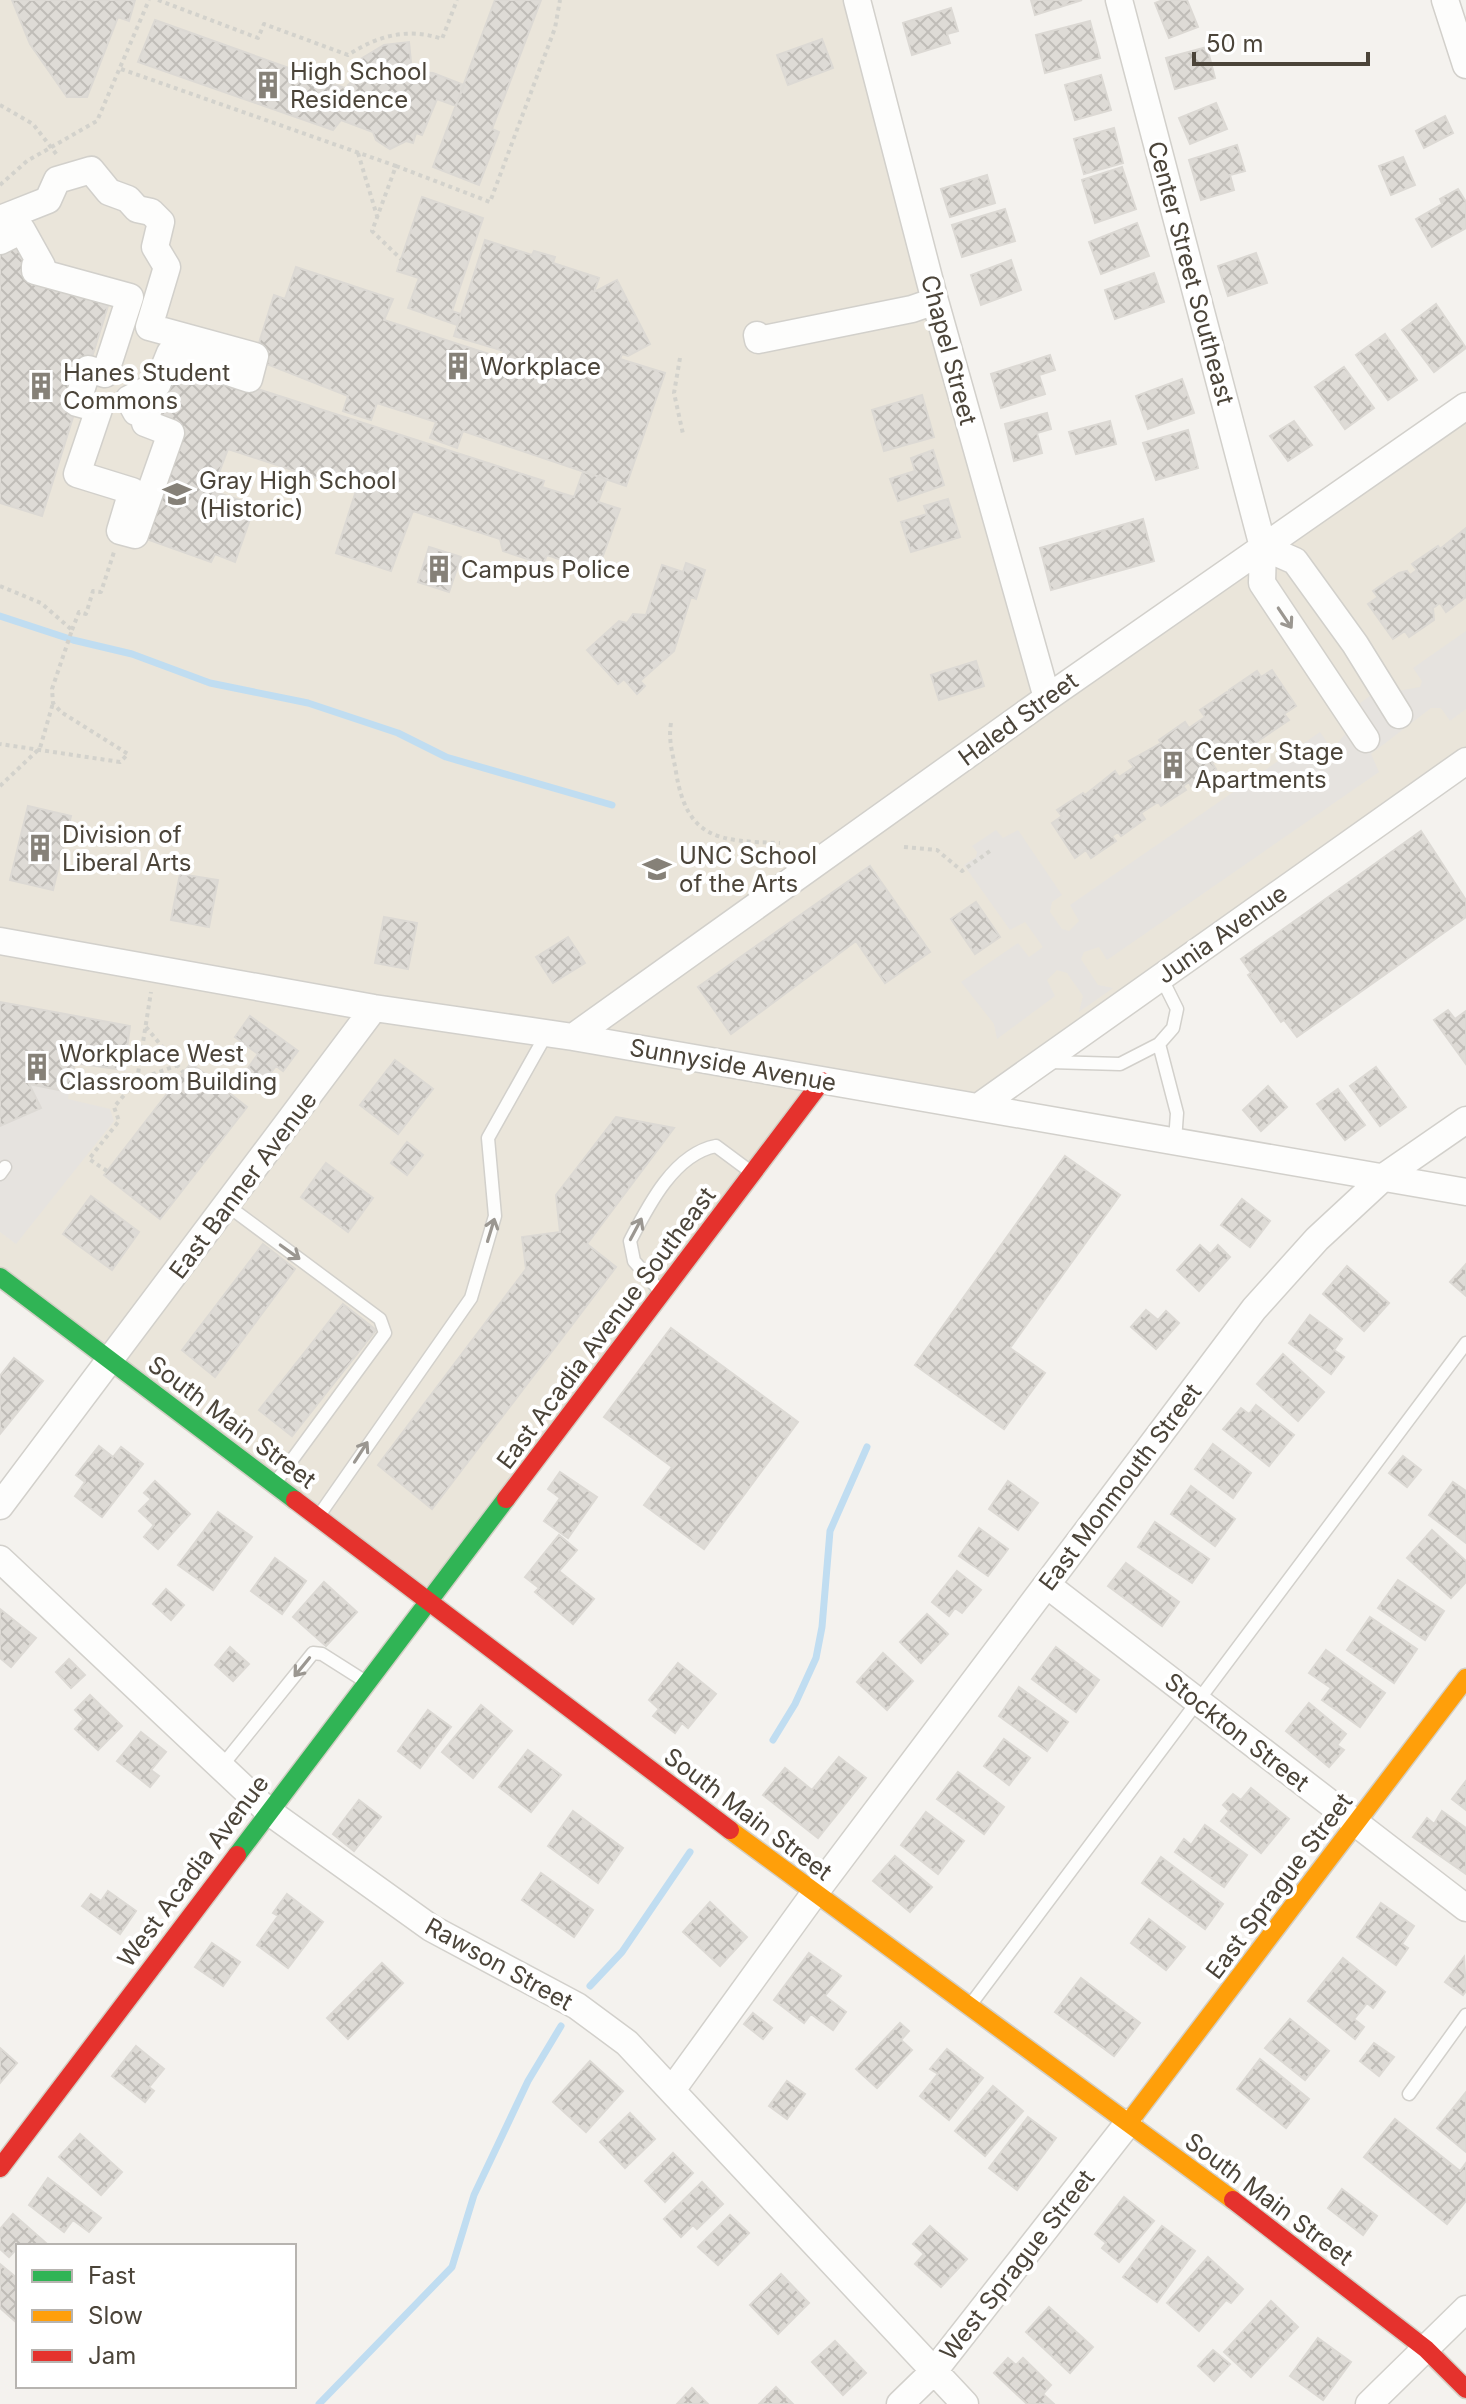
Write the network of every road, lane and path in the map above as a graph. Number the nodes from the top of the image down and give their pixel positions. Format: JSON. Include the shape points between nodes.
{"nodes":[{"id":1,"x":149,"y":0,"type":"edge"},
{"id":2,"x":158,"y":0,"type":"edge"},
{"id":3,"x":457,"y":0,"type":"edge"},
{"id":4,"x":560,"y":0,"type":"edge"},
{"id":5,"x":857,"y":0,"type":"edge"},
{"id":6,"x":1119,"y":0,"type":"edge"},
{"id":7,"x":1445,"y":0,"type":"edge"},
{"id":8,"x":1466,"y":65,"type":"edge"},
{"id":9,"x":121,"y":69,"type":"junction"},
{"id":10,"x":0,"y":105,"type":"edge"},
{"id":11,"x":52,"y":146,"type":"junction"},
{"id":12,"x":358,"y":153,"type":"junction"},
{"id":13,"x":396,"y":166,"type":"junction"},
{"id":14,"x":67,"y":175,"type":"junction"},
{"id":15,"x":0,"y":185,"type":"edge"},
{"id":16,"x":377,"y":217,"type":"junction"},
{"id":17,"x":0,"y":230,"type":"edge"},
{"id":18,"x":0,"y":241,"type":"edge"},
{"id":19,"x":401,"y":259,"type":"dead end"},
{"id":20,"x":935,"y":301,"type":"junction"},
{"id":21,"x":757,"y":335,"type":"dead end"},
{"id":22,"x":680,"y":358,"type":"dead end"},
{"id":23,"x":1466,"y":406,"type":"edge"},
{"id":24,"x":683,"y":434,"type":"dead end"},
{"id":25,"x":1263,"y":547,"type":"junction"},
{"id":26,"x":104,"y":580,"type":"dead end"},
{"id":27,"x":0,"y":586,"type":"edge"},
{"id":28,"x":72,"y":630,"type":"junction"},
{"id":29,"x":1047,"y":698,"type":"junction"},
{"id":30,"x":53,"y":703,"type":"junction"},
{"id":31,"x":1399,"y":715,"type":"dead end"},
{"id":32,"x":671,"y":723,"type":"dead end"},
{"id":33,"x":1366,"y":739,"type":"dead end"},
{"id":34,"x":0,"y":744,"type":"edge"},
{"id":35,"x":40,"y":748,"type":"junction"},
{"id":36,"x":1466,"y":761,"type":"edge"},
{"id":37,"x":0,"y":786,"type":"edge"},
{"id":38,"x":780,"y":843,"type":"dead end"},
{"id":39,"x":904,"y":847,"type":"dead end"},
{"id":40,"x":990,"y":851,"type":"dead end"},
{"id":41,"x":0,"y":941,"type":"edge"},
{"id":42,"x":1161,"y":977,"type":"junction"},
{"id":43,"x":151,"y":992,"type":"dead end"},
{"id":44,"x":374,"y":1008,"type":"junction"},
{"id":45,"x":146,"y":1027,"type":"junction"},
{"id":46,"x":547,"y":1033,"type":"junction"},
{"id":47,"x":573,"y":1037,"type":"junction"},
{"id":48,"x":1159,"y":1044,"type":"junction"},
{"id":49,"x":1042,"y":1061,"type":"junction"},
{"id":50,"x":178,"y":1065,"type":"junction"},
{"id":51,"x":183,"y":1072,"type":"dead end"},
{"id":52,"x":137,"y":1080,"type":"junction"},
{"id":53,"x":822,"y":1081,"type":"junction"},
{"id":54,"x":978,"y":1107,"type":"junction"},
{"id":55,"x":1466,"y":1120,"type":"edge"},
{"id":56,"x":1175,"y":1141,"type":"junction"},
{"id":57,"x":107,"y":1171,"type":"dead end"},
{"id":58,"x":754,"y":1174,"type":"junction"},
{"id":59,"x":1385,"y":1176,"type":"junction"},
{"id":60,"x":1466,"y":1192,"type":"edge"},
{"id":61,"x":228,"y":1206,"type":"junction"},
{"id":62,"x":0,"y":1277,"type":"edge"},
{"id":63,"x":663,"y":1294,"type":"junction"},
{"id":64,"x":1466,"y":1343,"type":"edge"},
{"id":65,"x":112,"y":1362,"type":"junction"},
{"id":66,"x":274,"y":1483,"type":"junction"},
{"id":67,"x":0,"y":1506,"type":"edge"},
{"id":68,"x":318,"y":1517,"type":"junction"},
{"id":69,"x":0,"y":1559,"type":"edge"},
{"id":70,"x":1047,"y":1585,"type":"junction"},
{"id":71,"x":425,"y":1603,"type":"junction"},
{"id":72,"x":1466,"y":1678,"type":"edge"},
{"id":73,"x":366,"y":1681,"type":"junction"},
{"id":74,"x":1196,"y":1700,"type":"junction"},
{"id":75,"x":221,"y":1767,"type":"junction"},
{"id":76,"x":268,"y":1811,"type":"junction"},
{"id":77,"x":1357,"y":1824,"type":"junction"},
{"id":78,"x":814,"y":1894,"type":"junction"},
{"id":79,"x":1466,"y":1908,"type":"edge"},
{"id":80,"x":969,"y":2007,"type":"junction"},
{"id":81,"x":1466,"y":2015,"type":"edge"},
{"id":82,"x":672,"y":2090,"type":"junction"},
{"id":83,"x":1409,"y":2094,"type":"dead end"},
{"id":84,"x":1129,"y":2122,"type":"junction"},
{"id":85,"x":0,"y":2168,"type":"edge"},
{"id":86,"x":1466,"y":2309,"type":"edge"},
{"id":87,"x":1426,"y":2349,"type":"junction"},
{"id":88,"x":934,"y":2371,"type":"junction"},
{"id":89,"x":1466,"y":2389,"type":"edge"},
{"id":90,"x":900,"y":2404,"type":"edge"},
{"id":91,"x":965,"y":2404,"type":"edge"},
{"id":92,"x":1369,"y":2404,"type":"edge"}],
"edges":[{"from":1,"to":9,"type":"path"},
{"from":2,"to":3,"type":"path","via":[[258,38],[264,24],[348,55],[365,43],[407,32],[442,39]]},
{"from":4,"to":13,"type":"path","via":[[555,28],[490,202]]},
{"from":5,"to":20,"type":"street","name":"Chapel Street"},
{"from":6,"to":25,"type":"street","name":"Center Street Southeast"},
{"from":7,"to":8,"type":"street"},
{"from":9,"to":11,"type":"path","via":[[97,121]]},
{"from":9,"to":12,"type":"path"},
{"from":10,"to":11,"type":"path","via":[[33,124]]},
{"from":11,"to":14,"type":"path"},
{"from":11,"to":15,"type":"path"},
{"from":12,"to":13,"type":"path"},
{"from":12,"to":16,"type":"path"},
{"from":13,"to":16,"type":"path"},
{"from":14,"to":17,"type":"street","via":[[53,186],[48,200],[0,219]]},
{"from":14,"to":18,"type":"street","via":[[91,170],[109,192],[161,222],[155,247],[167,267],[149,327],[255,356],[249,379],[170,353],[157,385],[129,399],[136,412],[150,404],[145,423],[171,433],[135,535],[120,531],[132,491],[77,474],[99,409],[77,403],[88,369],[105,374],[130,297],[35,271],[35,266],[42,266],[22,230]]},
{"from":16,"to":19,"type":"path","via":[[372,231]]},
{"from":20,"to":21,"type":"street","via":[[802,334],[758,340]]},
{"from":20,"to":29,"type":"street","name":"Chapel Street"},
{"from":22,"to":24,"type":"path","via":[[674,393]]},
{"from":23,"to":25,"type":"street","name":"Haled Street"},
{"from":25,"to":29,"type":"street","name":"Haled Street"},
{"from":25,"to":31,"type":"street","via":[[1295,561]]},
{"from":25,"to":33,"type":"street","name":"Center Street Southeast","one_way":true,"via":[[1262,583]]},
{"from":26,"to":28,"type":"path"},
{"from":27,"to":28,"type":"path","via":[[41,603]]},
{"from":28,"to":30,"type":"path","via":[[52,689]]},
{"from":29,"to":47,"type":"street","name":"Haled Street"},
{"from":30,"to":35,"type":"path"},
{"from":30,"to":35,"type":"path","via":[[128,754],[120,762]]},
{"from":32,"to":38,"type":"path","via":[[668,741],[682,805],[691,822],[728,838]]},
{"from":34,"to":35,"type":"path"},
{"from":35,"to":37,"type":"path"},
{"from":36,"to":42,"type":"street","name":"Junia Avenue"},
{"from":39,"to":40,"type":"path","via":[[937,850],[962,871]]},
{"from":41,"to":44,"type":"street","name":"Sunnyside Avenue"},
{"from":42,"to":48,"type":"lane","via":[[1177,1009],[1173,1028]]},
{"from":42,"to":49,"type":"street","name":"Junia Avenue"},
{"from":43,"to":45,"type":"path"},
{"from":44,"to":46,"type":"street","name":"Sunnyside Avenue"},
{"from":44,"to":61,"type":"street","name":"East Banner Avenue"},
{"from":45,"to":50,"type":"path"},
{"from":45,"to":52,"type":"path"},
{"from":46,"to":47,"type":"street","name":"Sunnyside Avenue"},
{"from":68,"to":46,"type":"lane","one_way":true,"via":[[471,1298],[495,1216],[488,1138]]},
{"from":47,"to":53,"type":"street","name":"Sunnyside Avenue"},
{"from":48,"to":49,"type":"lane","via":[[1120,1064]]},
{"from":48,"to":56,"type":"lane","via":[[1177,1113]]},
{"from":49,"to":54,"type":"street","name":"Junia Avenue"},
{"from":50,"to":51,"type":"path"},
{"from":50,"to":52,"type":"path"},
{"from":52,"to":57,"type":"path","via":[[114,1107],[119,1121],[89,1159]]},
{"from":53,"to":54,"type":"street","name":"Sunnyside Avenue"},
{"from":53,"to":58,"type":"main road","name":"East Acadia Avenue Southeast"},
{"from":54,"to":56,"type":"street","name":"Sunnyside Avenue"},
{"from":55,"to":59,"type":"street","name":"East Monmouth Street"},
{"from":56,"to":59,"type":"street","name":"Sunnyside Avenue"},
{"from":58,"to":63,"type":"main road","name":"East Acadia Avenue Southeast"},
{"from":63,"to":58,"type":"lane","one_way":true,"via":[[634,1261],[630,1241],[662,1186],[698,1150],[716,1146]]},
{"from":59,"to":60,"type":"street","name":"Sunnyside Avenue"},
{"from":59,"to":70,"type":"street","name":"East Monmouth Street","via":[[1317,1239],[1254,1309]]},
{"from":61,"to":65,"type":"street","name":"East Banner Avenue"},
{"from":61,"to":66,"type":"lane","one_way":true,"via":[[380,1319],[385,1333]]},
{"from":62,"to":65,"type":"main road","name":"South Main Street"},
{"from":63,"to":71,"type":"main road","name":"East Acadia Avenue Southeast"},
{"from":64,"to":74,"type":"lane"},
{"from":65,"to":66,"type":"main road","name":"South Main Street"},
{"from":65,"to":67,"type":"street","name":"East Banner Avenue"},
{"from":66,"to":68,"type":"main road","name":"South Main Street"},
{"from":68,"to":71,"type":"main road","name":"South Main Street"},
{"from":69,"to":75,"type":"street","name":"Rawson Street"},
{"from":70,"to":74,"type":"street","name":"Stockton Street"},
{"from":70,"to":78,"type":"street","name":"East Monmouth Street"},
{"from":71,"to":73,"type":"main road","name":"West Acadia Avenue"},
{"from":71,"to":78,"type":"main road","name":"South Main Street"},
{"from":72,"to":77,"type":"main road","name":"East Sprague Street"},
{"from":73,"to":75,"type":"lane","one_way":true,"via":[[313,1653]]},
{"from":73,"to":76,"type":"main road","name":"West Acadia Avenue"},
{"from":74,"to":77,"type":"street","name":"Stockton Street"},
{"from":74,"to":80,"type":"lane"},
{"from":75,"to":76,"type":"street","name":"Rawson Street"},
{"from":76,"to":82,"type":"street","name":"Rawson Street","via":[[431,1928],[577,2006],[627,2043]]},
{"from":76,"to":85,"type":"main road","name":"West Acadia Avenue"},
{"from":77,"to":79,"type":"street","name":"Stockton Street"},
{"from":77,"to":84,"type":"main road","name":"East Sprague Street"},
{"from":78,"to":80,"type":"main road","name":"South Main Street"},
{"from":78,"to":82,"type":"street","name":"East Monmouth Street"},
{"from":80,"to":84,"type":"main road","name":"South Main Street"},
{"from":81,"to":83,"type":"lane"},
{"from":82,"to":88,"type":"street","name":"Rawson Street"},
{"from":84,"to":87,"type":"main road","name":"South Main Street"},
{"from":84,"to":88,"type":"street","name":"West Sprague Street"},
{"from":86,"to":87,"type":"street"},
{"from":87,"to":89,"type":"main road","name":"South Main Street"},
{"from":87,"to":92,"type":"street"},
{"from":88,"to":90,"type":"street","name":"West Sprague Street"},
{"from":88,"to":91,"type":"street","name":"Rawson Street"}]}
